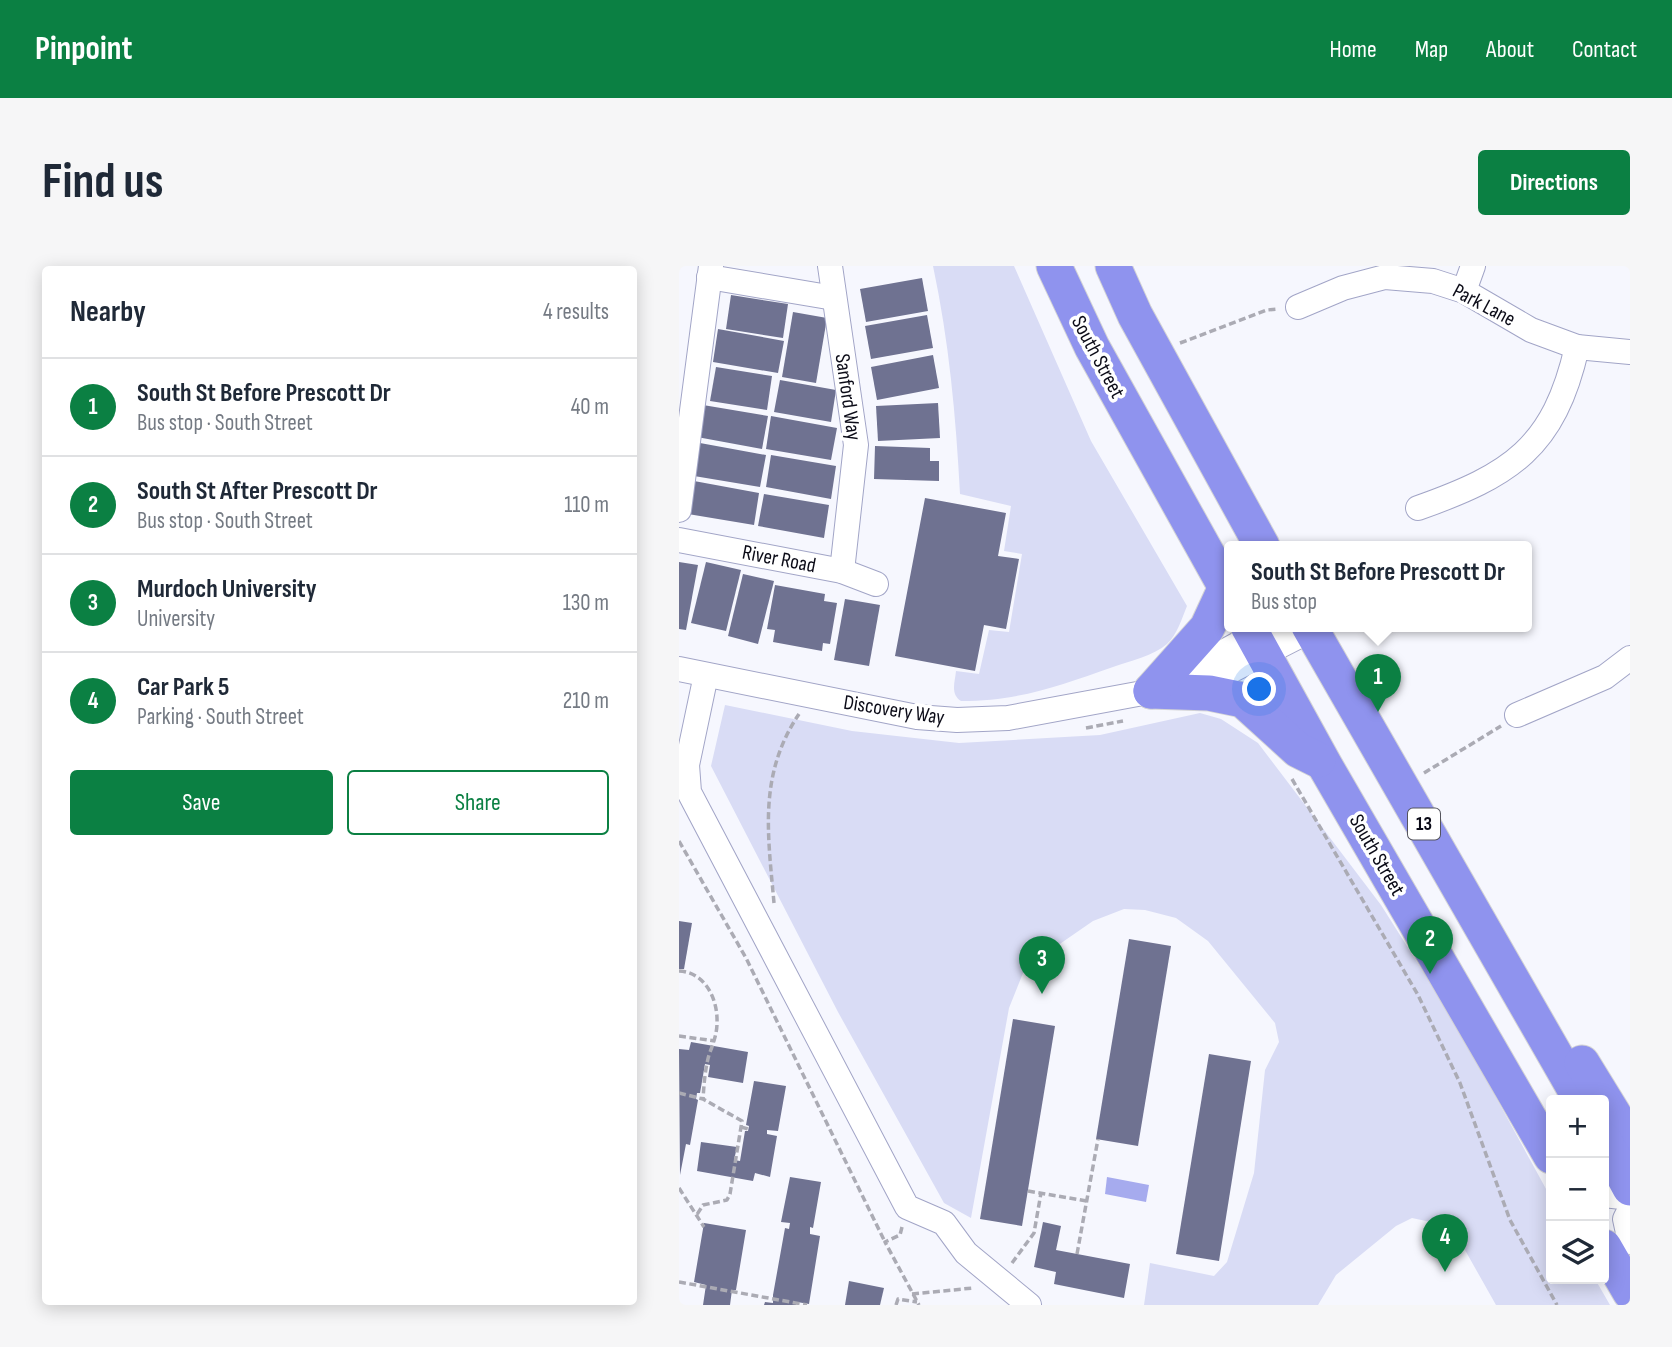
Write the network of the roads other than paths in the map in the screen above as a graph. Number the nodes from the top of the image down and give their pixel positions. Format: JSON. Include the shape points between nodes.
{"nodes":[{"id":1,"x":830,"y":266,"type":"edge"},
{"id":2,"x":1054,"y":266,"type":"edge"},
{"id":3,"x":1113,"y":266,"type":"edge"},
{"id":4,"x":1473,"y":266,"type":"edge"},
{"id":5,"x":710,"y":272,"type":"edge"},
{"id":6,"x":1464,"y":291,"type":"junction"},
{"id":7,"x":834,"y":298,"type":"junction"},
{"id":8,"x":1298,"y":307,"type":"road end"},
{"id":9,"x":1577,"y":347,"type":"junction"},
{"id":10,"x":1630,"y":352,"type":"edge"},
{"id":11,"x":1418,"y":508,"type":"dead end"},
{"id":12,"x":679,"y":510,"type":"edge"},
{"id":13,"x":679,"y":540,"type":"edge"},
{"id":14,"x":1259,"y":541,"type":"edge"},
{"id":15,"x":842,"y":571,"type":"junction"},
{"id":16,"x":1224,"y":583,"type":"edge"},
{"id":17,"x":876,"y":584,"type":"dead end"},
{"id":18,"x":1224,"y":597,"type":"edge"},
{"id":19,"x":1284,"y":632,"type":"edge"},
{"id":20,"x":1312,"y":632,"type":"edge"},
{"id":21,"x":1259,"y":636,"type":"edge"},
{"id":22,"x":1630,"y":658,"type":"edge"},
{"id":23,"x":679,"y":669,"type":"edge"},
{"id":24,"x":706,"y":676,"type":"junction"},
{"id":25,"x":1151,"y":691,"type":"junction"},
{"id":26,"x":1517,"y":715,"type":"road end"},
{"id":27,"x":1324,"y":764,"type":"junction"},
{"id":28,"x":1536,"y":1018,"type":"junction"},
{"id":29,"x":1578,"y":1095,"type":"edge"},
{"id":30,"x":1630,"y":1141,"type":"edge"},
{"id":31,"x":1546,"y":1147,"type":"edge"},
{"id":32,"x":1609,"y":1149,"type":"edge"},
{"id":33,"x":1630,"y":1188,"type":"edge"},
{"id":34,"x":1609,"y":1196,"type":"edge"},
{"id":35,"x":1630,"y":1198,"type":"edge"},
{"id":36,"x":1630,"y":1209,"type":"edge"},
{"id":37,"x":1630,"y":1242,"type":"edge"},
{"id":38,"x":1609,"y":1256,"type":"edge"},
{"id":39,"x":1630,"y":1292,"type":"edge"},
{"id":40,"x":1029,"y":1305,"type":"edge"}],
"edges":[{"from":1,"to":7,"type":"street","name":"Sanford Way"},
{"from":2,"to":16,"type":"highway","name":"South Street","via":[[1092,347]]},
{"from":3,"to":14,"type":"highway","via":[[1135,315]]},
{"from":4,"to":6,"type":"street"},
{"from":5,"to":7,"type":"street"},
{"from":5,"to":12,"type":"street"},
{"from":6,"to":8,"type":"street","name":"Park Lane","via":[[1433,281],[1385,277]]},
{"from":6,"to":9,"type":"street","name":"Park Lane","via":[[1531,330]]},
{"from":7,"to":15,"type":"street","name":"Sanford Way","via":[[856,445]]},
{"from":9,"to":10,"type":"street","name":"Park Lane"},
{"from":9,"to":11,"type":"street","via":[[1552,418],[1516,462],[1467,491]]},
{"from":13,"to":15,"type":"street","name":"River Road"},
{"from":15,"to":17,"type":"street","name":"River Road"},
{"from":18,"to":25,"type":"highway","via":[[1207,628]]},
{"from":19,"to":21,"type":"street","name":"Discovery Way"},
{"from":20,"to":28,"type":"highway","number":"13"},
{"from":21,"to":25,"type":"street","name":"Discovery Way"},
{"from":21,"to":27,"type":"highway","name":"South Street"},
{"from":22,"to":26,"type":"street","via":[[1605,677]]},
{"from":23,"to":24,"type":"street","name":"Discovery Way"},
{"from":24,"to":25,"type":"street","name":"Discovery Way","via":[[917,717],[957,720],[1009,719]]},
{"from":24,"to":40,"type":"street","via":[[687,765],[689,792],[907,1207],[944,1223],[966,1252]]},
{"from":25,"to":27,"type":"highway","via":[[1209,693],[1243,700],[1298,750]]},
{"from":27,"to":31,"type":"highway","name":"South Street"},
{"from":28,"to":29,"type":"highway","number":"13"},
{"from":28,"to":30,"type":"highway","via":[[1565,1035]]},
{"from":32,"to":33,"type":"highway"},
{"from":34,"to":35,"type":"street"},
{"from":36,"to":37,"type":"street","via":[[1625,1219]]},
{"from":38,"to":39,"type":"highway"}]}
